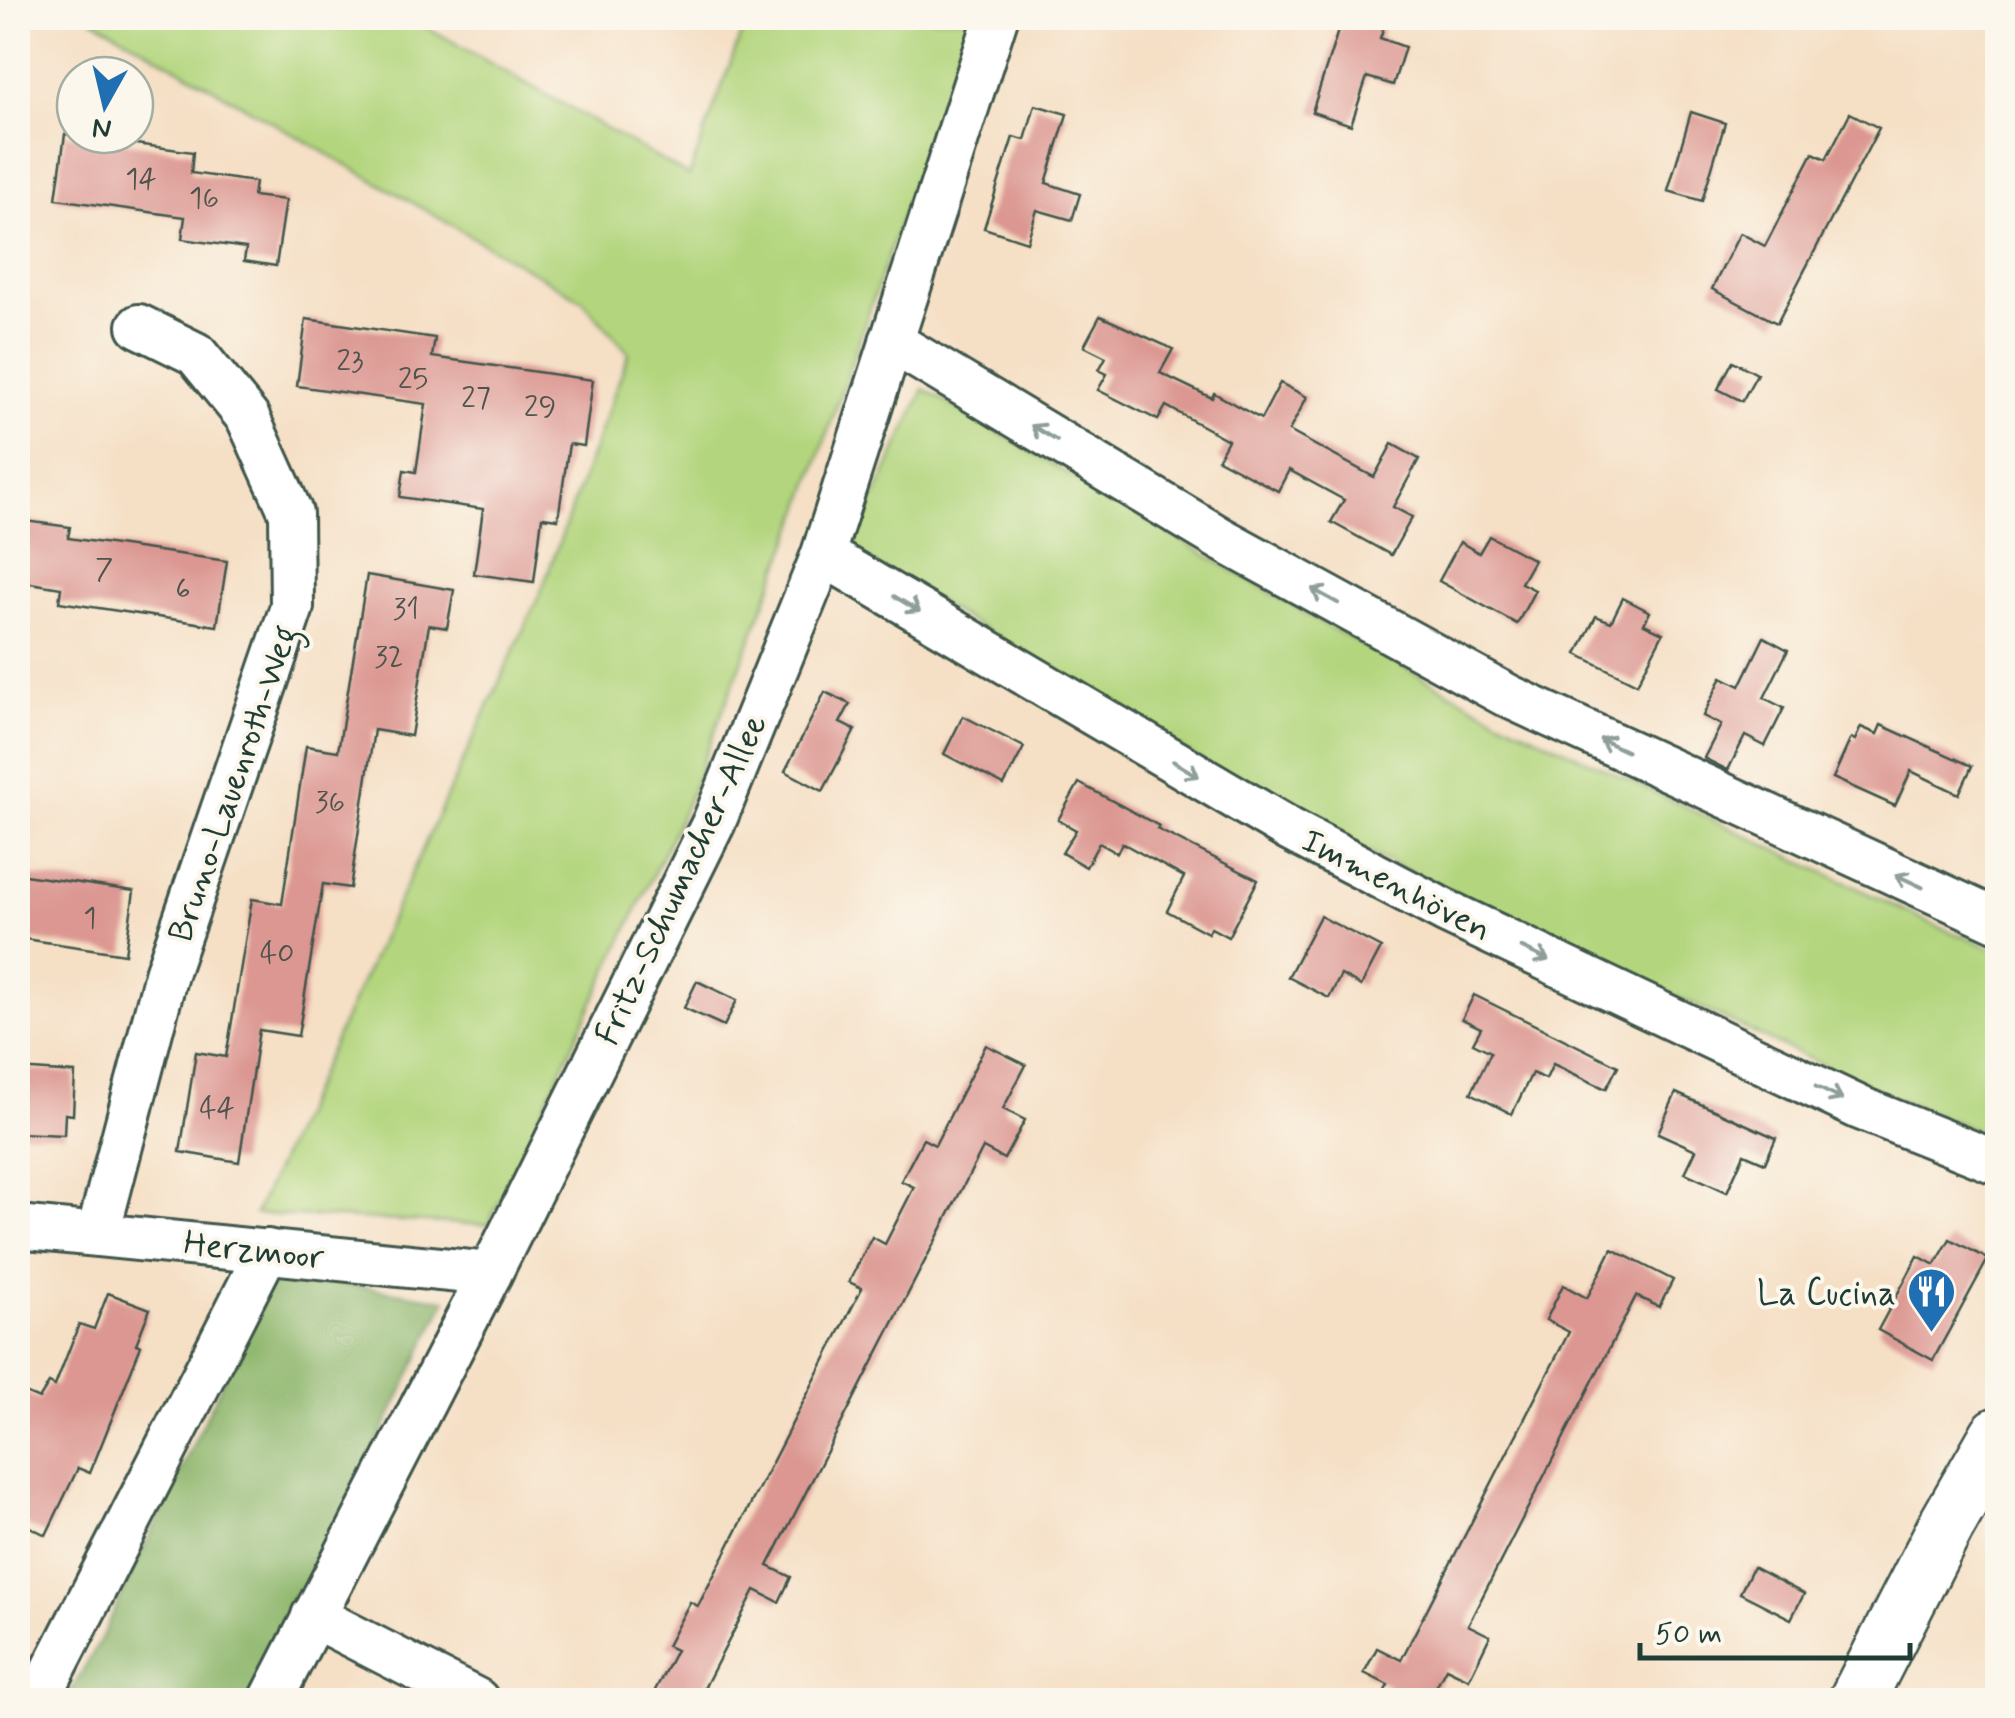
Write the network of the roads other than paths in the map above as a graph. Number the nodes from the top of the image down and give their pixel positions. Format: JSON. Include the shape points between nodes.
{"nodes":[{"id":1,"x":996,"y":18,"type":"edge"},
{"id":2,"x":139,"y":326,"type":"dead end"},
{"id":3,"x":891,"y":341,"type":"junction"},
{"id":4,"x":822,"y":557,"type":"junction"},
{"id":5,"x":1998,"y":921,"type":"edge"},
{"id":6,"x":1998,"y":1163,"type":"edge"},
{"id":7,"x":18,"y":1226,"type":"edge"},
{"id":8,"x":98,"y":1233,"type":"junction"},
{"id":9,"x":268,"y":1251,"type":"junction"},
{"id":10,"x":490,"y":1274,"type":"junction"},
{"id":11,"x":1998,"y":1434,"type":"edge"},
{"id":12,"x":313,"y":1616,"type":"junction"},
{"id":13,"x":38,"y":1700,"type":"edge"},
{"id":14,"x":271,"y":1700,"type":"edge"},
{"id":15,"x":478,"y":1700,"type":"edge"},
{"id":16,"x":1857,"y":1700,"type":"edge"}],
"edges":[{"from":1,"to":3,"type":"street","name":"Fritz-Schumacher-Allee"},
{"from":2,"to":8,"type":"street","name":"Bruno-Lauenroth-Weg","via":[[196,354],[248,418],[291,514],[292,607],[166,974]]},
{"from":3,"to":4,"type":"street","name":"Fritz-Schumacher-Allee"},
{"from":5,"to":3,"type":"street","one_way":true,"via":[[1508,696],[1221,539]]},
{"from":4,"to":6,"type":"street","name":"Immenhöven","one_way":true,"via":[[1292,831],[1445,912],[1860,1108]]},
{"from":4,"to":10,"type":"street","name":"Fritz-Schumacher-Allee","via":[[714,822]]},
{"from":7,"to":8,"type":"street","name":"Herzmoor"},
{"from":8,"to":9,"type":"street","name":"Herzmoor"},
{"from":9,"to":10,"type":"street","name":"Herzmoor"},
{"from":9,"to":13,"type":"street"},
{"from":10,"to":12,"type":"street","name":"Fritz-Schumacher-Allee"},
{"from":11,"to":16,"type":"street"},
{"from":12,"to":14,"type":"street","name":"Fritz-Schumacher-Allee"},
{"from":12,"to":15,"type":"street"}]}
